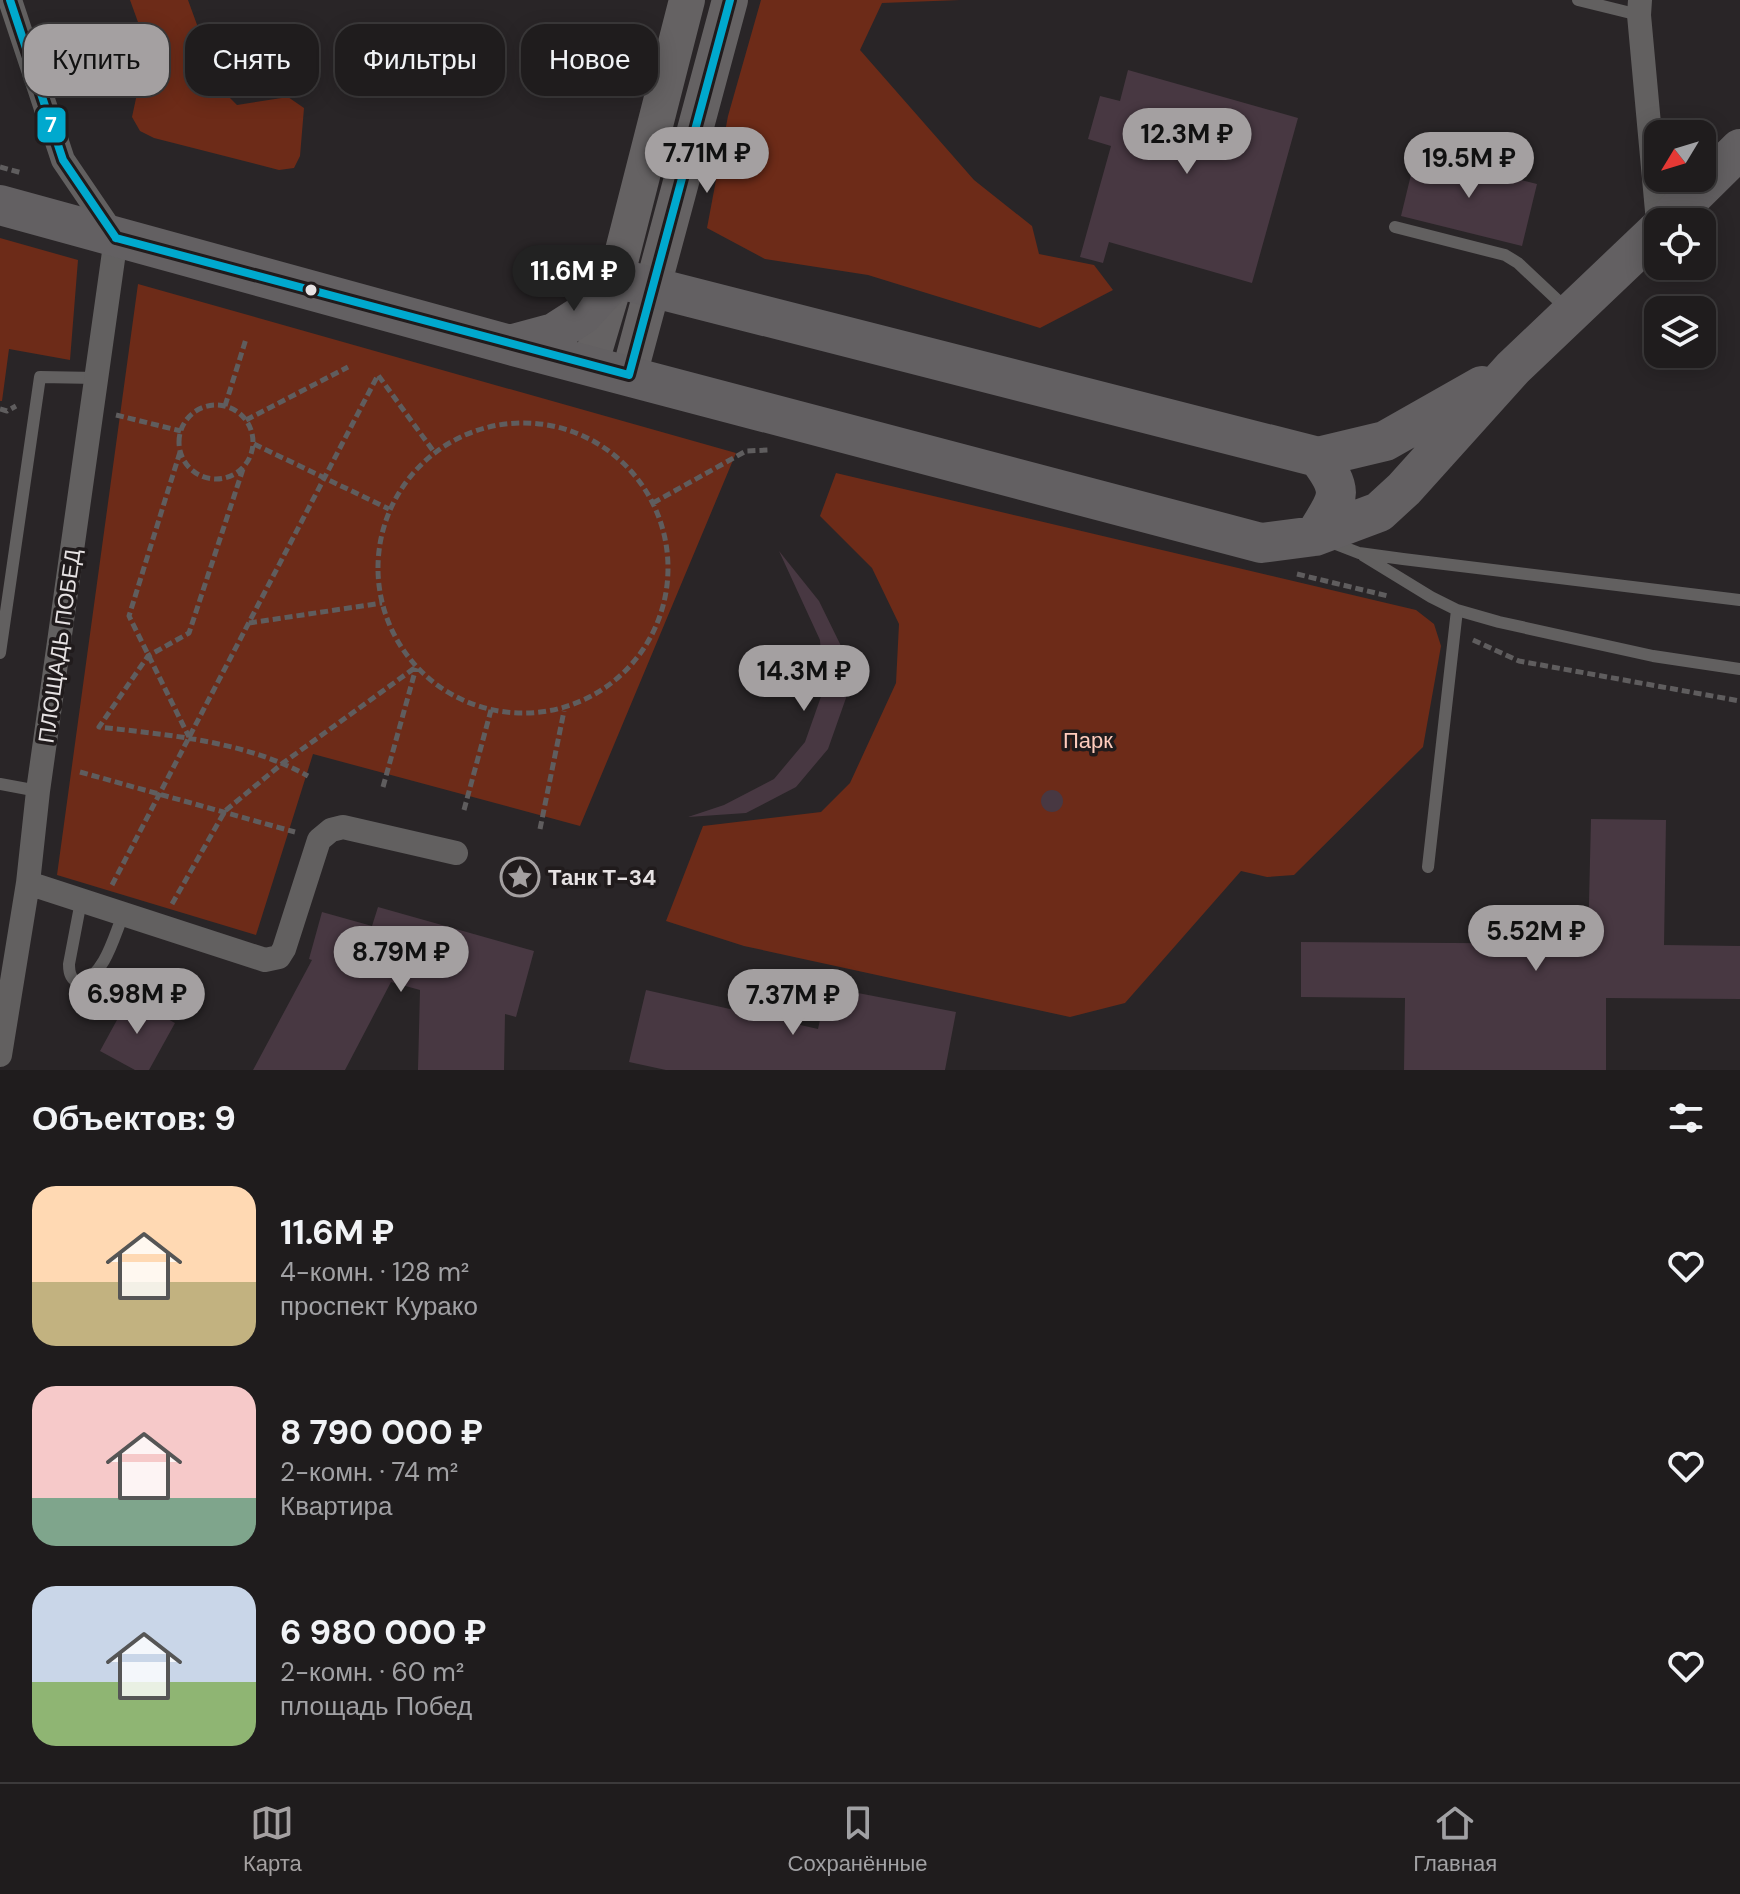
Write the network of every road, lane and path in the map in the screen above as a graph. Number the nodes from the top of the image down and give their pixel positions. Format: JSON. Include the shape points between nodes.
{"nodes":[{"id":1,"x":10,"y":0,"type":"edge"},
{"id":2,"x":687,"y":0,"type":"edge"},
{"id":3,"x":730,"y":0,"type":"edge"},
{"id":4,"x":1578,"y":0,"type":"edge"},
{"id":5,"x":1639,"y":8,"type":"edge"},
{"id":6,"x":1740,"y":149,"type":"edge"},
{"id":7,"x":0,"y":205,"type":"edge"},
{"id":8,"x":1657,"y":208,"type":"edge"},
{"id":9,"x":1680,"y":208,"type":"edge"},
{"id":10,"x":1395,"y":227,"type":"dead end"},
{"id":11,"x":116,"y":238,"type":"junction"},
{"id":12,"x":1644,"y":244,"type":"edge"},
{"id":13,"x":634,"y":284,"type":"junction"},
{"id":14,"x":1572,"y":314,"type":"junction"},
{"id":15,"x":246,"y":339,"type":"dead end"},
{"id":16,"x":510,"y":345,"type":"junction"},
{"id":17,"x":590,"y":365,"type":"junction"},
{"id":18,"x":348,"y":367,"type":"dead end"},
{"id":19,"x":1513,"y":368,"type":"junction"},
{"id":20,"x":629,"y":375,"type":"junction"},
{"id":21,"x":97,"y":378,"type":"junction"},
{"id":22,"x":225,"y":406,"type":"junction"},
{"id":23,"x":246,"y":420,"type":"junction"},
{"id":24,"x":254,"y":444,"type":"junction"},
{"id":25,"x":180,"y":452,"type":"junction"},
{"id":26,"x":434,"y":452,"type":"junction"},
{"id":27,"x":1318,"y":457,"type":"junction"},
{"id":28,"x":243,"y":469,"type":"junction"},
{"id":29,"x":325,"y":479,"type":"junction"},
{"id":30,"x":389,"y":509,"type":"junction"},
{"id":31,"x":1315,"y":536,"type":"junction"},
{"id":32,"x":1359,"y":553,"type":"junction"},
{"id":33,"x":1740,"y":600,"type":"edge"},
{"id":34,"x":382,"y":603,"type":"junction"},
{"id":35,"x":1457,"y":610,"type":"junction"},
{"id":36,"x":249,"y":623,"type":"junction"},
{"id":37,"x":0,"y":653,"type":"edge"},
{"id":38,"x":148,"y":656,"type":"junction"},
{"id":39,"x":416,"y":667,"type":"junction"},
{"id":40,"x":1740,"y":669,"type":"edge"},
{"id":41,"x":491,"y":710,"type":"junction"},
{"id":42,"x":564,"y":711,"type":"junction"},
{"id":43,"x":190,"y":738,"type":"junction"},
{"id":44,"x":283,"y":763,"type":"junction"},
{"id":45,"x":80,"y":772,"type":"dead end"},
{"id":46,"x":308,"y":776,"type":"dead end"},
{"id":47,"x":0,"y":784,"type":"edge"},
{"id":48,"x":383,"y":787,"type":"dead end"},
{"id":49,"x":38,"y":791,"type":"junction"},
{"id":50,"x":159,"y":794,"type":"junction"},
{"id":51,"x":464,"y":810,"type":"dead end"},
{"id":52,"x":225,"y":811,"type":"junction"},
{"id":53,"x":540,"y":829,"type":"dead end"},
{"id":54,"x":319,"y":840,"type":"junction"},
{"id":55,"x":456,"y":853,"type":"dead end"},
{"id":56,"x":1428,"y":867,"type":"dead end"},
{"id":57,"x":28,"y":883,"type":"junction"},
{"id":58,"x":102,"y":908,"type":"junction"},
{"id":59,"x":159,"y":927,"type":"junction"},
{"id":60,"x":0,"y":1055,"type":"edge"}],
"edges":[{"from":1,"to":11,"type":"street","via":[[63,160]]},
{"from":2,"to":13,"type":"main road"},
{"from":3,"to":13,"type":"main road","via":[[662,246]]},
{"from":4,"to":5,"type":"lane"},
{"from":5,"to":8,"type":"street"},
{"from":6,"to":9,"type":"main road"},
{"from":7,"to":11,"type":"main road"},
{"from":10,"to":14,"type":"lane","via":[[1505,255]]},
{"from":11,"to":16,"type":"main road"},
{"from":11,"to":21,"type":"street","name":"ПЛОЩАДЬ ПОБЕД"},
{"from":12,"to":14,"type":"main road"},
{"from":13,"to":16,"type":"main road","via":[[554,333]]},
{"from":13,"to":17,"type":"main road"},
{"from":13,"to":20,"type":"main road"},
{"from":13,"to":27,"type":"main road"},
{"from":14,"to":19,"type":"main road"},
{"from":15,"to":22,"type":"path"},
{"from":16,"to":17,"type":"main road"},
{"from":17,"to":20,"type":"main road"},
{"from":18,"to":23,"type":"path"},
{"from":19,"to":27,"type":"main road","via":[[1385,441]]},
{"from":19,"to":31,"type":"main road","via":[[1379,512]]},
{"from":20,"to":31,"type":"main road","via":[[1261,543]]},
{"from":21,"to":37,"type":"lane","via":[[40,377]]},
{"from":21,"to":49,"type":"street","name":"ПЛОЩАДЬ ПОБЕД"},
{"from":22,"to":23,"type":"path"},
{"from":22,"to":25,"type":"path","via":[[209,406],[189,417],[181,431]]},
{"from":23,"to":24,"type":"path"},
{"from":24,"to":28,"type":"path"},
{"from":24,"to":29,"type":"path"},
{"from":25,"to":28,"type":"path","via":[[191,470],[210,479]]},
{"from":25,"to":38,"type":"path","via":[[129,616]]},
{"from":26,"to":29,"type":"path","via":[[378,375]]},
{"from":26,"to":30,"type":"path","via":[[415,469]]},
{"from":26,"to":42,"type":"path","via":[[471,431],[513,422],[555,426],[595,441],[629,468],[653,503],[667,545],[667,590],[654,632],[628,669]]},
{"from":27,"to":31,"type":"main road","via":[[1337,488]]},
{"from":28,"to":38,"type":"path","via":[[189,633]]},
{"from":29,"to":30,"type":"path"},
{"from":29,"to":36,"type":"path"},
{"from":30,"to":34,"type":"path","via":[[379,545]]},
{"from":31,"to":32,"type":"lane"},
{"from":32,"to":33,"type":"lane"},
{"from":32,"to":35,"type":"lane"},
{"from":34,"to":36,"type":"path"},
{"from":34,"to":39,"type":"path","via":[[397,641]]},
{"from":35,"to":40,"type":"lane","via":[[1653,656]]},
{"from":35,"to":56,"type":"lane"},
{"from":36,"to":43,"type":"path"},
{"from":38,"to":43,"type":"path"},
{"from":38,"to":43,"type":"path","via":[[99,727]]},
{"from":39,"to":41,"type":"path","via":[[463,701]]},
{"from":39,"to":44,"type":"path"},
{"from":39,"to":48,"type":"path"},
{"from":41,"to":42,"type":"path"},
{"from":41,"to":51,"type":"path"},
{"from":42,"to":53,"type":"path"},
{"from":43,"to":44,"type":"path"},
{"from":43,"to":50,"type":"path"},
{"from":44,"to":46,"type":"path"},
{"from":44,"to":52,"type":"path"},
{"from":45,"to":50,"type":"path"},
{"from":47,"to":49,"type":"lane"},
{"from":49,"to":57,"type":"street","name":"ПЛОЩАДЬ ПОБЕД"},
{"from":50,"to":52,"type":"path"},
{"from":50,"to":58,"type":"path"},
{"from":52,"to":54,"type":"path"},
{"from":52,"to":59,"type":"path"},
{"from":54,"to":55,"type":"street","via":[[343,827]]},
{"from":54,"to":59,"type":"street","via":[[279,957],[265,960]]},
{"from":57,"to":58,"type":"street"},
{"from":57,"to":60,"type":"street","name":"ПЛОЩАДЬ ПОБЕД"},
{"from":58,"to":58,"type":"lane","via":[[100,968],[81,984],[69,974],[69,964]]},
{"from":58,"to":59,"type":"street"}]}
